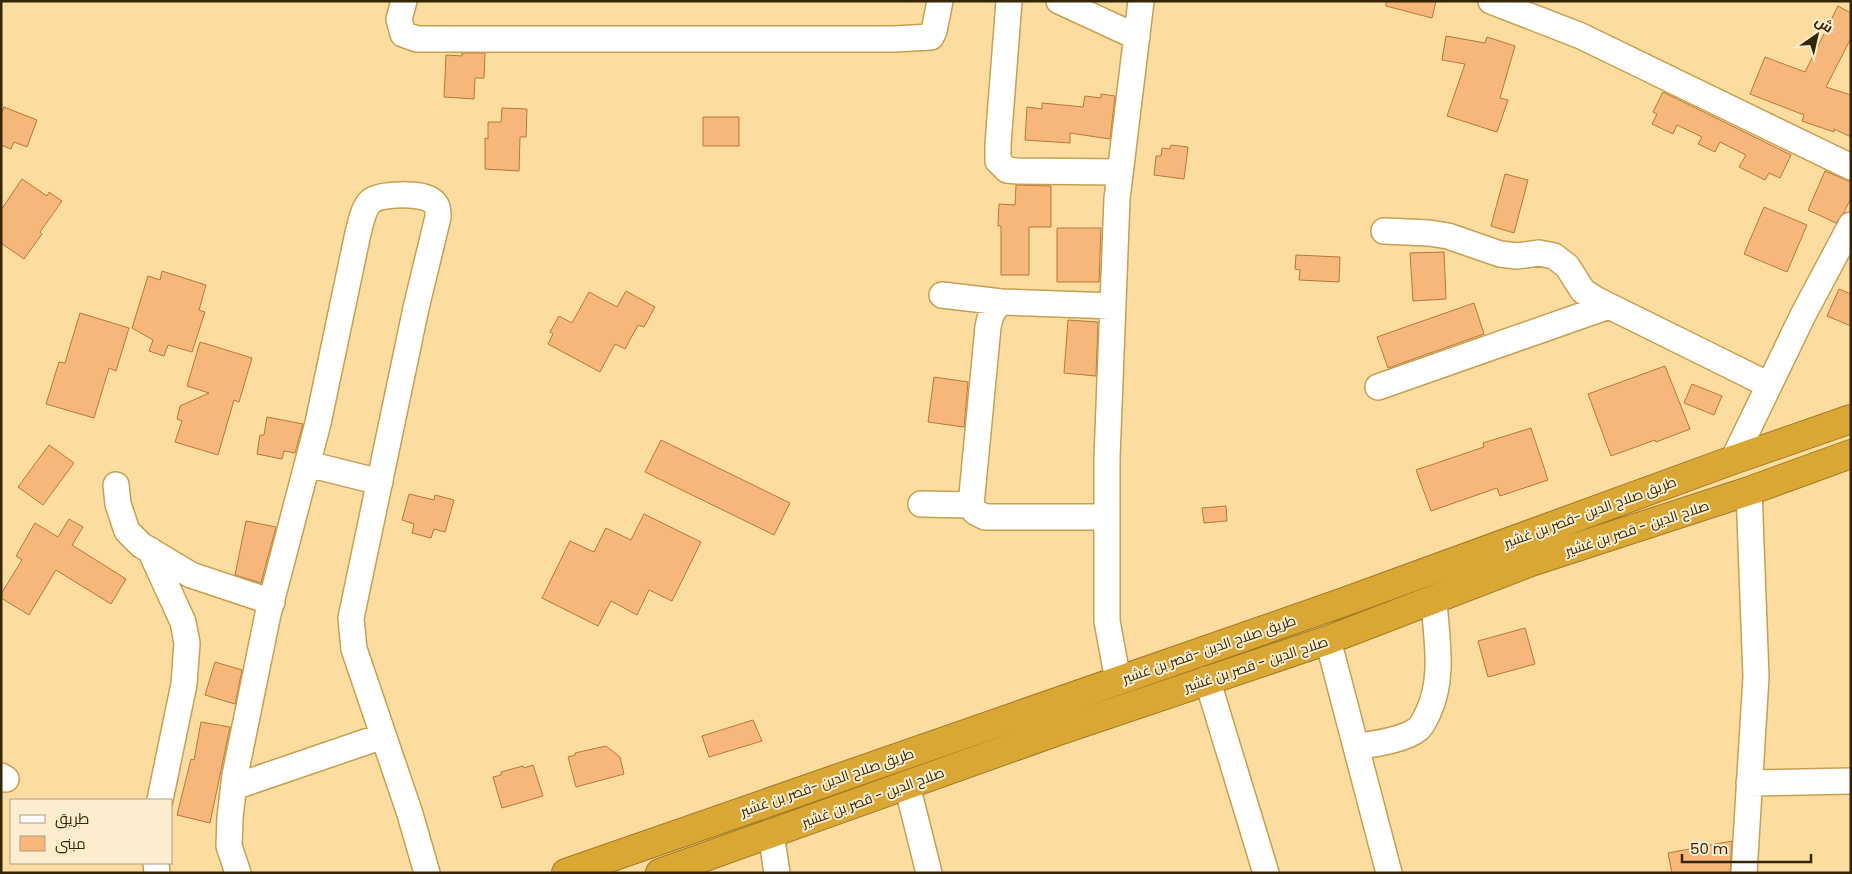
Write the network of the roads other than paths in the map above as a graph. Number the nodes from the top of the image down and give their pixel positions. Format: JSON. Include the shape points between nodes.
{"nodes":[{"id":1,"x":404,"y":1,"type":"edge"},
{"id":2,"x":940,"y":1,"type":"edge"},
{"id":3,"x":1009,"y":1,"type":"edge"},
{"id":4,"x":1060,"y":1,"type":"edge"},
{"id":5,"x":1141,"y":1,"type":"edge"},
{"id":6,"x":1491,"y":1,"type":"edge"},
{"id":7,"x":1137,"y":38,"type":"junction"},
{"id":8,"x":1851,"y":167,"type":"edge"},
{"id":9,"x":1120,"y":172,"type":"junction"},
{"id":10,"x":1851,"y":225,"type":"edge"},
{"id":11,"x":1384,"y":231,"type":"dead end"},
{"id":12,"x":942,"y":295,"type":"dead end"},
{"id":13,"x":1001,"y":302,"type":"junction"},
{"id":14,"x":1113,"y":306,"type":"junction"},
{"id":15,"x":1609,"y":306,"type":"junction"},
{"id":16,"x":1769,"y":385,"type":"junction"},
{"id":17,"x":1378,"y":387,"type":"dead end"},
{"id":18,"x":1851,"y":419,"type":"edge"},
{"id":19,"x":1851,"y":454,"type":"edge"},
{"id":20,"x":1732,"y":460,"type":"junction"},
{"id":21,"x":308,"y":464,"type":"junction"},
{"id":22,"x":380,"y":482,"type":"junction"},
{"id":23,"x":116,"y":485,"type":"dead end"},
{"id":24,"x":1657,"y":488,"type":"junction"},
{"id":25,"x":1749,"y":490,"type":"junction"},
{"id":26,"x":921,"y":504,"type":"dead end"},
{"id":27,"x":971,"y":504,"type":"junction"},
{"id":28,"x":1107,"y":517,"type":"junction"},
{"id":29,"x":1667,"y":518,"type":"junction"},
{"id":30,"x":150,"y":550,"type":"junction"},
{"id":31,"x":1434,"y":600,"type":"junction"},
{"id":32,"x":272,"y":602,"type":"junction"},
{"id":33,"x":1328,"y":640,"type":"junction"},
{"id":34,"x":1207,"y":679,"type":"junction"},
{"id":35,"x":1118,"y":681,"type":"junction"},
{"id":36,"x":383,"y":736,"type":"junction"},
{"id":37,"x":1356,"y":747,"type":"junction"},
{"id":38,"x":1851,"y":781,"type":"edge"},
{"id":39,"x":1749,"y":783,"type":"junction"},
{"id":40,"x":907,"y":785,"type":"junction"},
{"id":41,"x":234,"y":787,"type":"junction"},
{"id":42,"x":160,"y":799,"type":"edge"},
{"id":43,"x":771,"y":834,"type":"junction"},
{"id":44,"x":238,"y":873,"type":"edge"},
{"id":45,"x":427,"y":873,"type":"edge"},
{"id":46,"x":566,"y":873,"type":"edge"},
{"id":47,"x":660,"y":873,"type":"edge"},
{"id":48,"x":777,"y":873,"type":"edge"},
{"id":49,"x":929,"y":873,"type":"edge"},
{"id":50,"x":1266,"y":873,"type":"edge"},
{"id":51,"x":1389,"y":873,"type":"edge"},
{"id":52,"x":1744,"y":873,"type":"edge"}],
"edges":[{"from":1,"to":2,"type":"street","via":[[399,19],[403,34],[417,38],[825,39],[929,38],[934,33]]},
{"from":3,"to":9,"type":"street","via":[[998,162],[1006,170]]},
{"from":4,"to":7,"type":"street"},
{"from":5,"to":7,"type":"street"},
{"from":6,"to":8,"type":"street","via":[[1581,36]]},
{"from":7,"to":9,"type":"street"},
{"from":9,"to":14,"type":"street"},
{"from":10,"to":16,"type":"street"},
{"from":11,"to":15,"type":"street","via":[[1448,236],[1500,254],[1554,256],[1567,266],[1583,290]]},
{"from":12,"to":13,"type":"street"},
{"from":13,"to":14,"type":"street"},
{"from":13,"to":27,"type":"street","via":[[989,318]]},
{"from":14,"to":28,"type":"street"},
{"from":15,"to":16,"type":"street"},
{"from":15,"to":17,"type":"street"},
{"from":16,"to":20,"type":"street"},
{"from":18,"to":20,"type":"highway","name":"طريق صلاح الدين -قصر بن غشير"},
{"from":19,"to":25,"type":"highway","name":"صلاح الدين - قصر بن غشير"},
{"from":20,"to":24,"type":"highway","name":"طريق صلاح الدين -قصر بن غشير"},
{"from":21,"to":22,"type":"street"},
{"from":21,"to":22,"type":"street","via":[[363,214],[370,201],[384,195],[424,196],[434,202],[438,217]]},
{"from":21,"to":32,"type":"street"},
{"from":22,"to":36,"type":"street","via":[[351,618],[354,649]]},
{"from":23,"to":30,"type":"street","via":[[127,531]]},
{"from":24,"to":29,"type":"highway"},
{"from":24,"to":35,"type":"highway","name":"طريق صلاح الدين -قصر بن غشير"},
{"from":25,"to":29,"type":"highway","name":"صلاح الدين - قصر بن غشير"},
{"from":25,"to":39,"type":"street","via":[[1756,677]]},
{"from":26,"to":27,"type":"street"},
{"from":27,"to":28,"type":"street","via":[[975,512],[985,517]]},
{"from":28,"to":35,"type":"street","via":[[1107,621]]},
{"from":29,"to":31,"type":"highway","name":"صلاح الدين - قصر بن غشير","via":[[1531,562]]},
{"from":30,"to":32,"type":"street","via":[[191,575]]},
{"from":30,"to":42,"type":"street","via":[[184,622],[187,643],[184,684]]},
{"from":31,"to":33,"type":"highway","name":"صلاح الدين - قصر بن غشير"},
{"from":31,"to":37,"type":"street","via":[[1439,673],[1432,704],[1424,720],[1418,729],[1408,734]]},
{"from":32,"to":41,"type":"street"},
{"from":33,"to":34,"type":"highway","name":"صلاح الدين - قصر بن غشير"},
{"from":33,"to":37,"type":"street"},
{"from":34,"to":40,"type":"highway","name":"صلاح الدين - قصر بن غشير"},
{"from":34,"to":50,"type":"street"},
{"from":35,"to":46,"type":"highway","name":"طريق صلاح الدين -قصر بن غشير"},
{"from":36,"to":41,"type":"street"},
{"from":36,"to":45,"type":"street"},
{"from":37,"to":51,"type":"street"},
{"from":38,"to":39,"type":"street"},
{"from":39,"to":52,"type":"street"},
{"from":40,"to":43,"type":"highway","name":"صلاح الدين - قصر بن غشير"},
{"from":40,"to":49,"type":"street"},
{"from":41,"to":44,"type":"street","via":[[229,846]]},
{"from":43,"to":47,"type":"highway","name":"صلاح الدين - قصر بن غشير"},
{"from":43,"to":48,"type":"street"}]}
